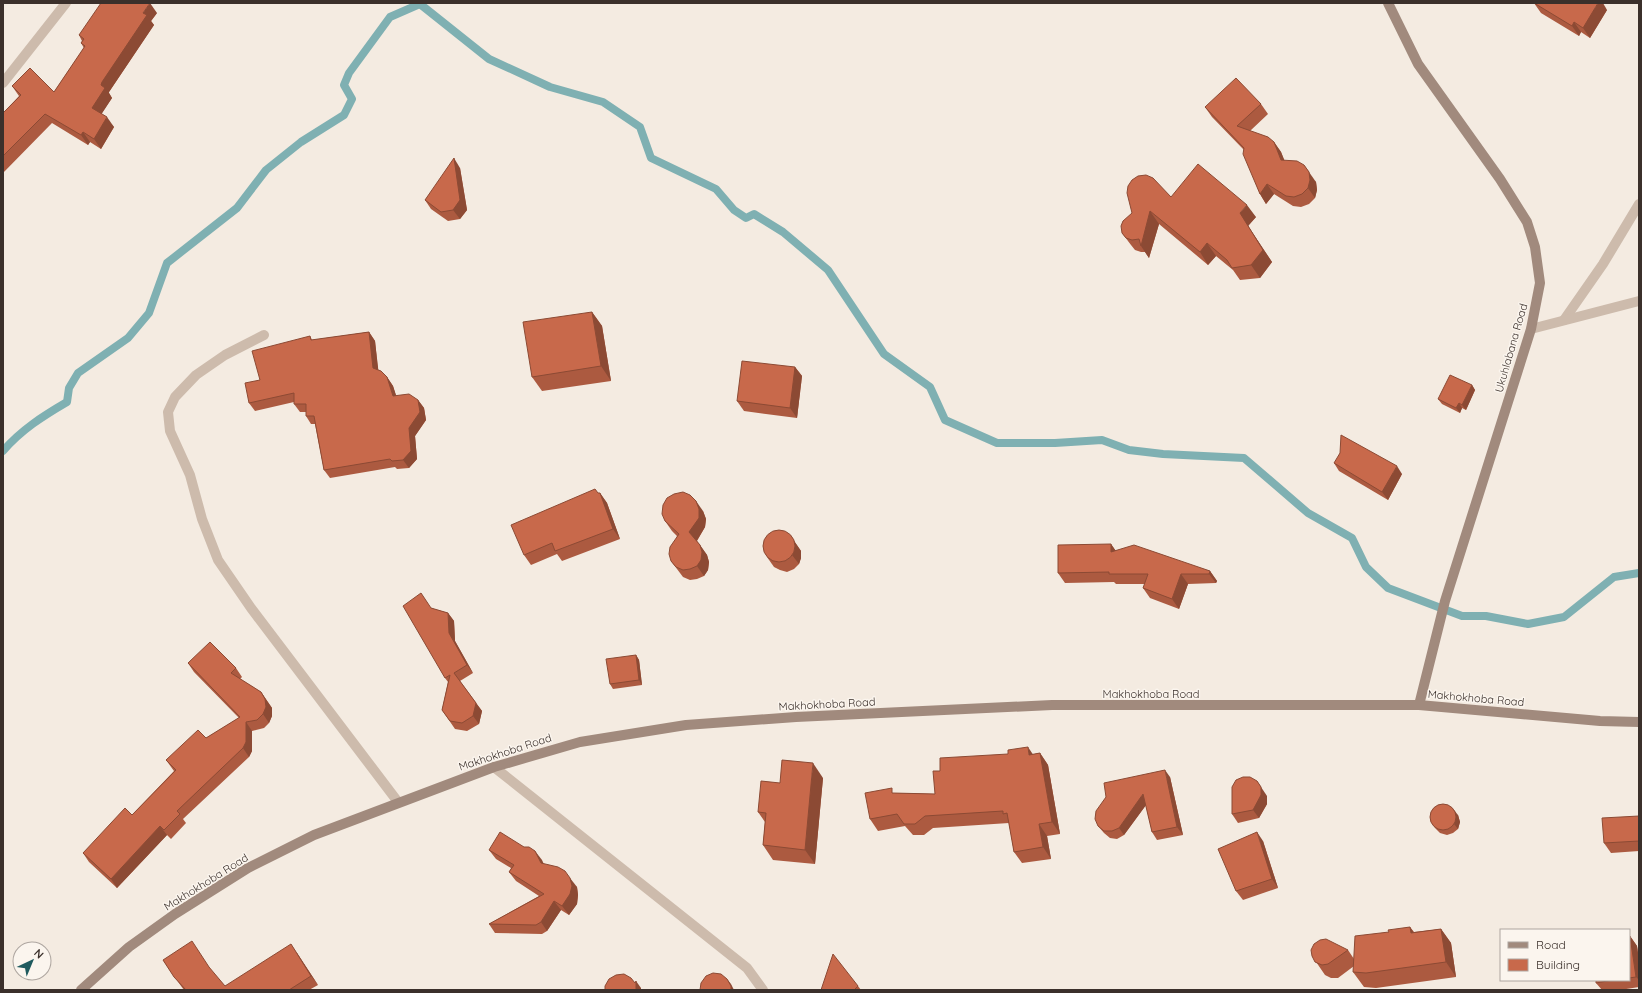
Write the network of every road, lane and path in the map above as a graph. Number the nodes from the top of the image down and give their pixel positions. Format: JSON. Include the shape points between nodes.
{"nodes":[{"id":1,"x":66,"y":3,"type":"edge"},
{"id":2,"x":1388,"y":3,"type":"edge"},
{"id":3,"x":3,"y":83,"type":"edge"},
{"id":4,"x":1639,"y":204,"type":"edge"},
{"id":5,"x":1639,"y":301,"type":"edge"},
{"id":6,"x":1564,"y":320,"type":"junction"},
{"id":7,"x":1531,"y":329,"type":"junction"},
{"id":8,"x":264,"y":335,"type":"dead end"},
{"id":9,"x":1419,"y":705,"type":"junction"},
{"id":10,"x":1639,"y":722,"type":"edge"},
{"id":11,"x":494,"y":767,"type":"junction"},
{"id":12,"x":398,"y":802,"type":"junction"},
{"id":13,"x":81,"y":990,"type":"edge"},
{"id":14,"x":763,"y":990,"type":"edge"}],
"edges":[{"from":1,"to":3,"type":"street"},
{"from":2,"to":7,"type":"street","name":"Ukuhlabana Road","via":[[1418,64],[1500,179],[1527,222],[1535,247],[1540,283]]},
{"from":4,"to":6,"type":"street","via":[[1603,264]]},
{"from":5,"to":6,"type":"street"},
{"from":6,"to":7,"type":"street"},
{"from":7,"to":9,"type":"street","name":"Ukuhlabana Road","via":[[1452,578]]},
{"from":8,"to":12,"type":"street","via":[[225,355],[196,375],[175,397],[168,412],[170,430],[190,475],[202,519],[218,560],[251,608]]},
{"from":9,"to":10,"type":"street","name":"Makhokhoba Road","via":[[1600,721]]},
{"from":9,"to":11,"type":"street","name":"Makhokhoba Road","via":[[1052,705],[796,717],[686,725],[580,742]]},
{"from":11,"to":12,"type":"street","name":"Makhokhoba Road"},
{"from":11,"to":14,"type":"street","via":[[741,964]]},
{"from":12,"to":13,"type":"street","name":"Makhokhoba Road","via":[[314,835],[248,868],[175,914]]}]}
